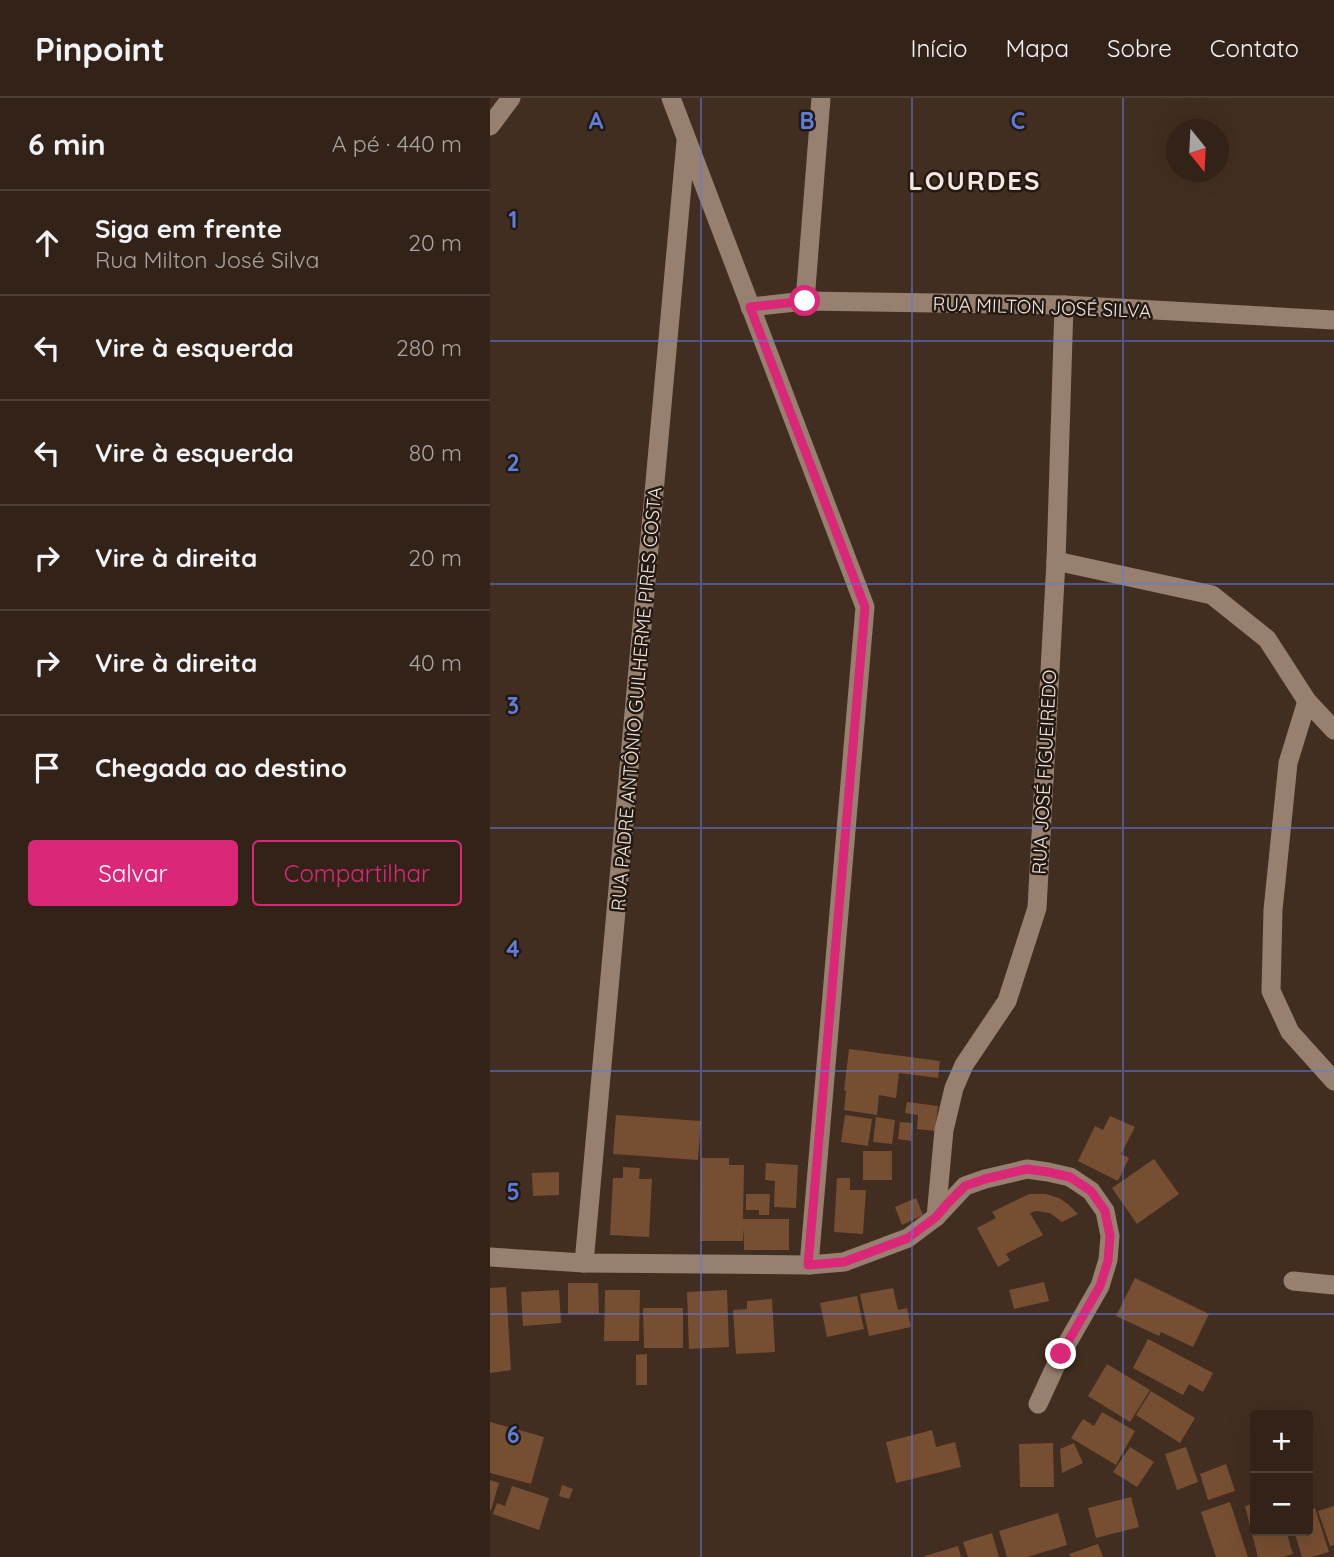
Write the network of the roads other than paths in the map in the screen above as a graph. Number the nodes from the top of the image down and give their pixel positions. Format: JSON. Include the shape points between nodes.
{"nodes":[{"id":1,"x":511,"y":98,"type":"edge"},
{"id":2,"x":671,"y":98,"type":"edge"},
{"id":3,"x":821,"y":98,"type":"edge"},
{"id":4,"x":490,"y":126,"type":"edge"},
{"id":5,"x":687,"y":136,"type":"junction"},
{"id":6,"x":805,"y":301,"type":"junction"},
{"id":7,"x":1064,"y":305,"type":"junction"},
{"id":8,"x":750,"y":307,"type":"junction"},
{"id":9,"x":1334,"y":320,"type":"edge"},
{"id":10,"x":1055,"y":561,"type":"junction"},
{"id":11,"x":1307,"y":701,"type":"junction"},
{"id":12,"x":1334,"y":730,"type":"edge"},
{"id":13,"x":1334,"y":1081,"type":"edge"},
{"id":14,"x":936,"y":1217,"type":"junction"},
{"id":15,"x":490,"y":1256,"type":"edge"},
{"id":16,"x":584,"y":1263,"type":"junction"},
{"id":17,"x":808,"y":1265,"type":"junction"},
{"id":18,"x":1293,"y":1281,"type":"dead end"},
{"id":19,"x":1334,"y":1285,"type":"edge"},
{"id":20,"x":1038,"y":1404,"type":"dead end"}],
"edges":[{"from":1,"to":4,"type":"street"},
{"from":2,"to":5,"type":"street"},
{"from":3,"to":6,"type":"street"},
{"from":5,"to":8,"type":"street"},
{"from":5,"to":16,"type":"street","name":"RUA PADRE ANTÔNIO GUILHERME PIRES COSTA"},
{"from":6,"to":7,"type":"street","name":"RUA MILTON JOSÉ SILVA"},
{"from":6,"to":8,"type":"street","name":"RUA MILTON JOSÉ SILVA"},
{"from":7,"to":9,"type":"street","name":"RUA MILTON JOSÉ SILVA"},
{"from":7,"to":10,"type":"street","name":"RUA JOSÉ FIGUEIREDO"},
{"from":8,"to":17,"type":"street","via":[[865,607]]},
{"from":10,"to":11,"type":"street","via":[[1212,595],[1267,639]]},
{"from":10,"to":14,"type":"street","name":"RUA JOSÉ FIGUEIREDO","via":[[1037,908],[1007,1001],[954,1088],[944,1130]]},
{"from":11,"to":12,"type":"street"},
{"from":11,"to":13,"type":"street","via":[[1289,763],[1273,910],[1271,991],[1290,1032]]},
{"from":14,"to":17,"type":"street","via":[[908,1238],[844,1262]]},
{"from":14,"to":20,"type":"street","via":[[965,1186],[1027,1169],[1070,1177],[1091,1191],[1105,1211],[1110,1236],[1100,1286]]},
{"from":15,"to":16,"type":"street"},
{"from":16,"to":17,"type":"street"},
{"from":18,"to":19,"type":"street"}]}
